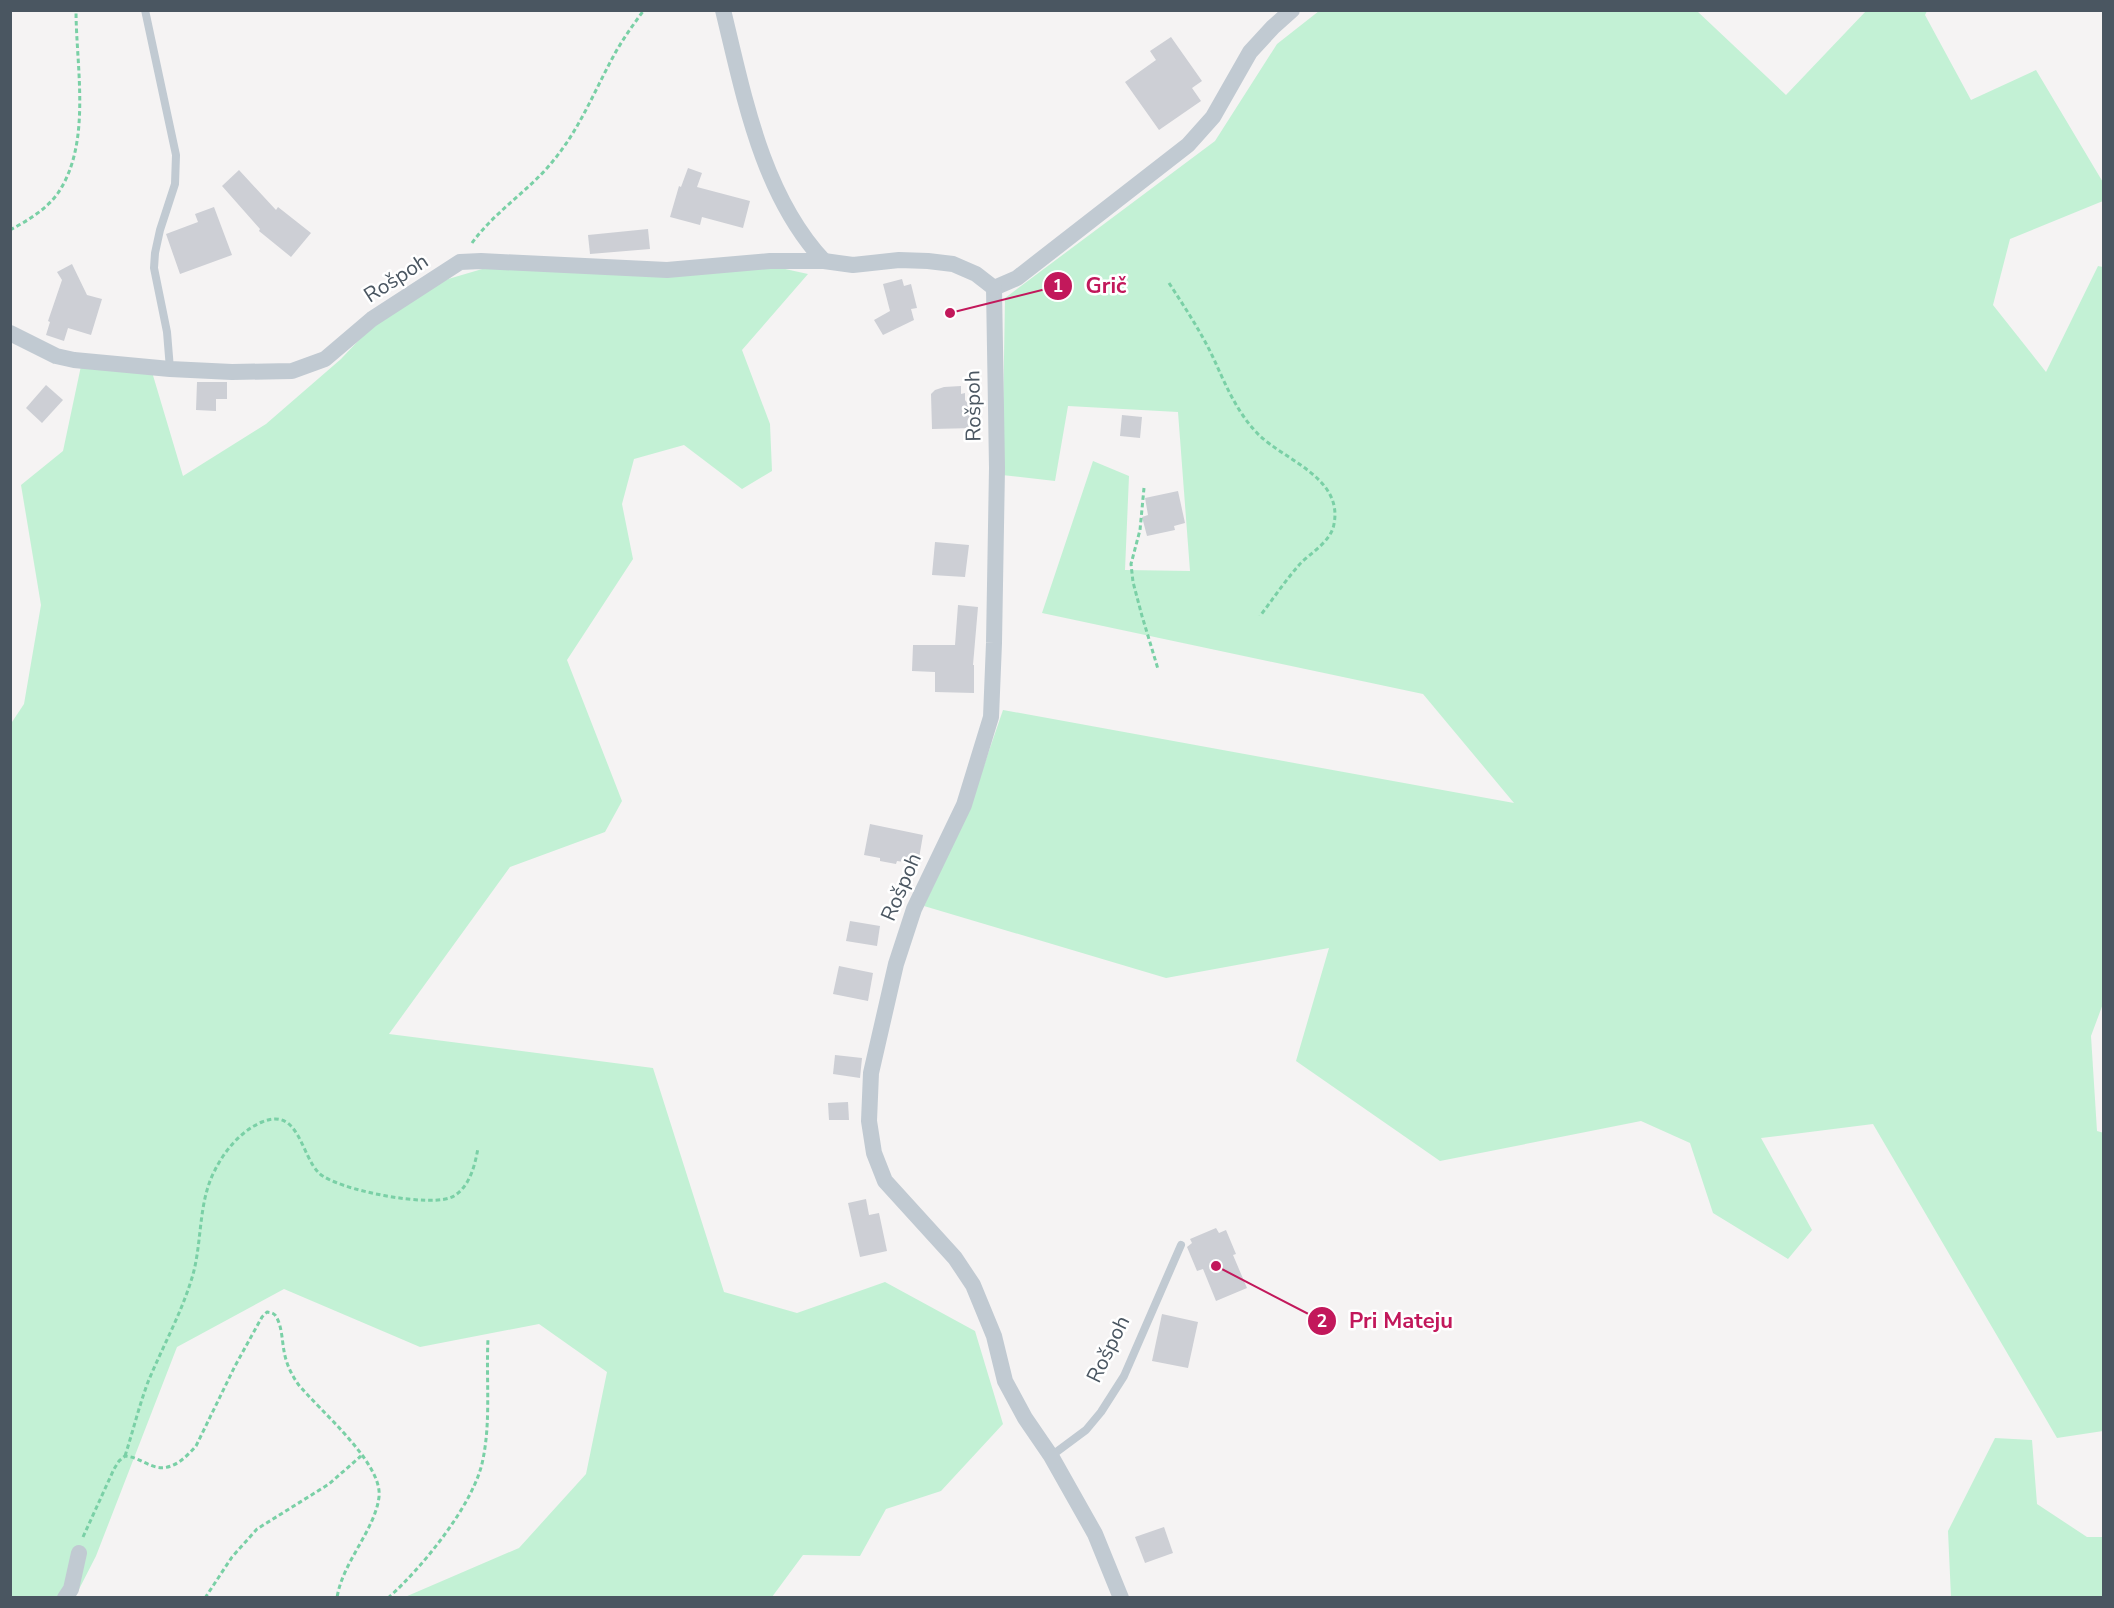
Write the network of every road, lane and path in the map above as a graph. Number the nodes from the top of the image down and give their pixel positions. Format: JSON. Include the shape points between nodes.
{"nodes":[{"id":1,"x":76,"y":10,"type":"edge"},
{"id":2,"x":145,"y":10,"type":"edge"},
{"id":3,"x":644,"y":10,"type":"edge"},
{"id":4,"x":723,"y":10,"type":"edge"},
{"id":5,"x":1292,"y":10,"type":"edge"},
{"id":6,"x":10,"y":230,"type":"edge"},
{"id":7,"x":824,"y":261,"type":"junction"},
{"id":8,"x":460,"y":262,"type":"junction"},
{"id":9,"x":1169,"y":283,"type":"dead end"},
{"id":10,"x":994,"y":288,"type":"junction"},
{"id":11,"x":10,"y":333,"type":"edge"},
{"id":12,"x":170,"y":369,"type":"junction"},
{"id":13,"x":1144,"y":488,"type":"dead end"},
{"id":14,"x":1260,"y":616,"type":"dead end"},
{"id":15,"x":1158,"y":669,"type":"dead end"},
{"id":16,"x":478,"y":1148,"type":"dead end"},
{"id":17,"x":1181,"y":1245,"type":"dead end"},
{"id":18,"x":488,"y":1339,"type":"dead end"},
{"id":19,"x":361,"y":1455,"type":"junction"},
{"id":20,"x":125,"y":1456,"type":"junction"},
{"id":21,"x":1051,"y":1456,"type":"junction"},
{"id":22,"x":79,"y":1553,"type":"joint"},
{"id":23,"x":65,"y":1598,"type":"edge"},
{"id":24,"x":205,"y":1598,"type":"edge"},
{"id":25,"x":337,"y":1598,"type":"edge"},
{"id":26,"x":388,"y":1598,"type":"edge"},
{"id":27,"x":1121,"y":1598,"type":"edge"}],
"edges":[{"from":1,"to":6,"type":"path","via":[[80,95],[74,154],[56,195]]},
{"from":2,"to":12,"type":"lane","via":[[176,155],[175,184],[160,230],[154,268],[170,347]]},
{"from":3,"to":8,"type":"path","via":[[553,161],[473,241]]},
{"from":4,"to":7,"type":"street","via":[[754,130],[770,170],[799,232]]},
{"from":5,"to":10,"type":"street","via":[[1250,52],[1213,117],[1188,145],[1017,279]]},
{"from":7,"to":8,"type":"street","name":"Rošpoh","via":[[770,261],[667,270]]},
{"from":7,"to":10,"type":"street","name":"Rošpoh","via":[[853,265],[899,260],[953,264]]},
{"from":8,"to":12,"type":"street","name":"Rošpoh","via":[[372,319],[325,359],[309,366],[292,371]]},
{"from":9,"to":14,"type":"path","via":[[1202,335],[1235,405],[1259,435],[1322,482],[1334,509],[1329,537],[1299,565]]},
{"from":10,"to":21,"type":"street","name":"Rošpoh","via":[[997,468],[991,717],[964,806],[914,909],[896,964],[871,1073],[869,1121],[874,1153],[885,1181],[955,1258],[973,1285],[994,1336],[1005,1381]]},
{"from":11,"to":12,"type":"street","name":"Rošpoh","via":[[56,356]]},
{"from":13,"to":15,"type":"path","via":[[1140,530],[1131,564]]},
{"from":16,"to":20,"type":"path","via":[[463,1188],[453,1197],[427,1201],[370,1193],[332,1182],[319,1174],[298,1134],[284,1121],[274,1119],[247,1131],[222,1156],[214,1172],[203,1207],[192,1280],[148,1383]]},
{"from":17,"to":21,"type":"lane","name":"Rošpoh","via":[[1124,1376],[1086,1430]]},
{"from":18,"to":26,"type":"path","via":[[486,1430],[480,1475],[444,1534]]},
{"from":19,"to":20,"type":"path","via":[[296,1380],[285,1359],[278,1320],[267,1312],[187,1456],[177,1464],[157,1467]]},
{"from":19,"to":24,"type":"path","via":[[329,1484],[257,1529],[232,1557]]},
{"from":19,"to":25,"type":"path","via":[[374,1473],[379,1497]]},
{"from":20,"to":22,"type":"path","via":[[114,1469]]},
{"from":21,"to":27,"type":"street","name":"Rošpoh","via":[[1095,1534]]},
{"from":22,"to":23,"type":"street","via":[[71,1589]]}]}
